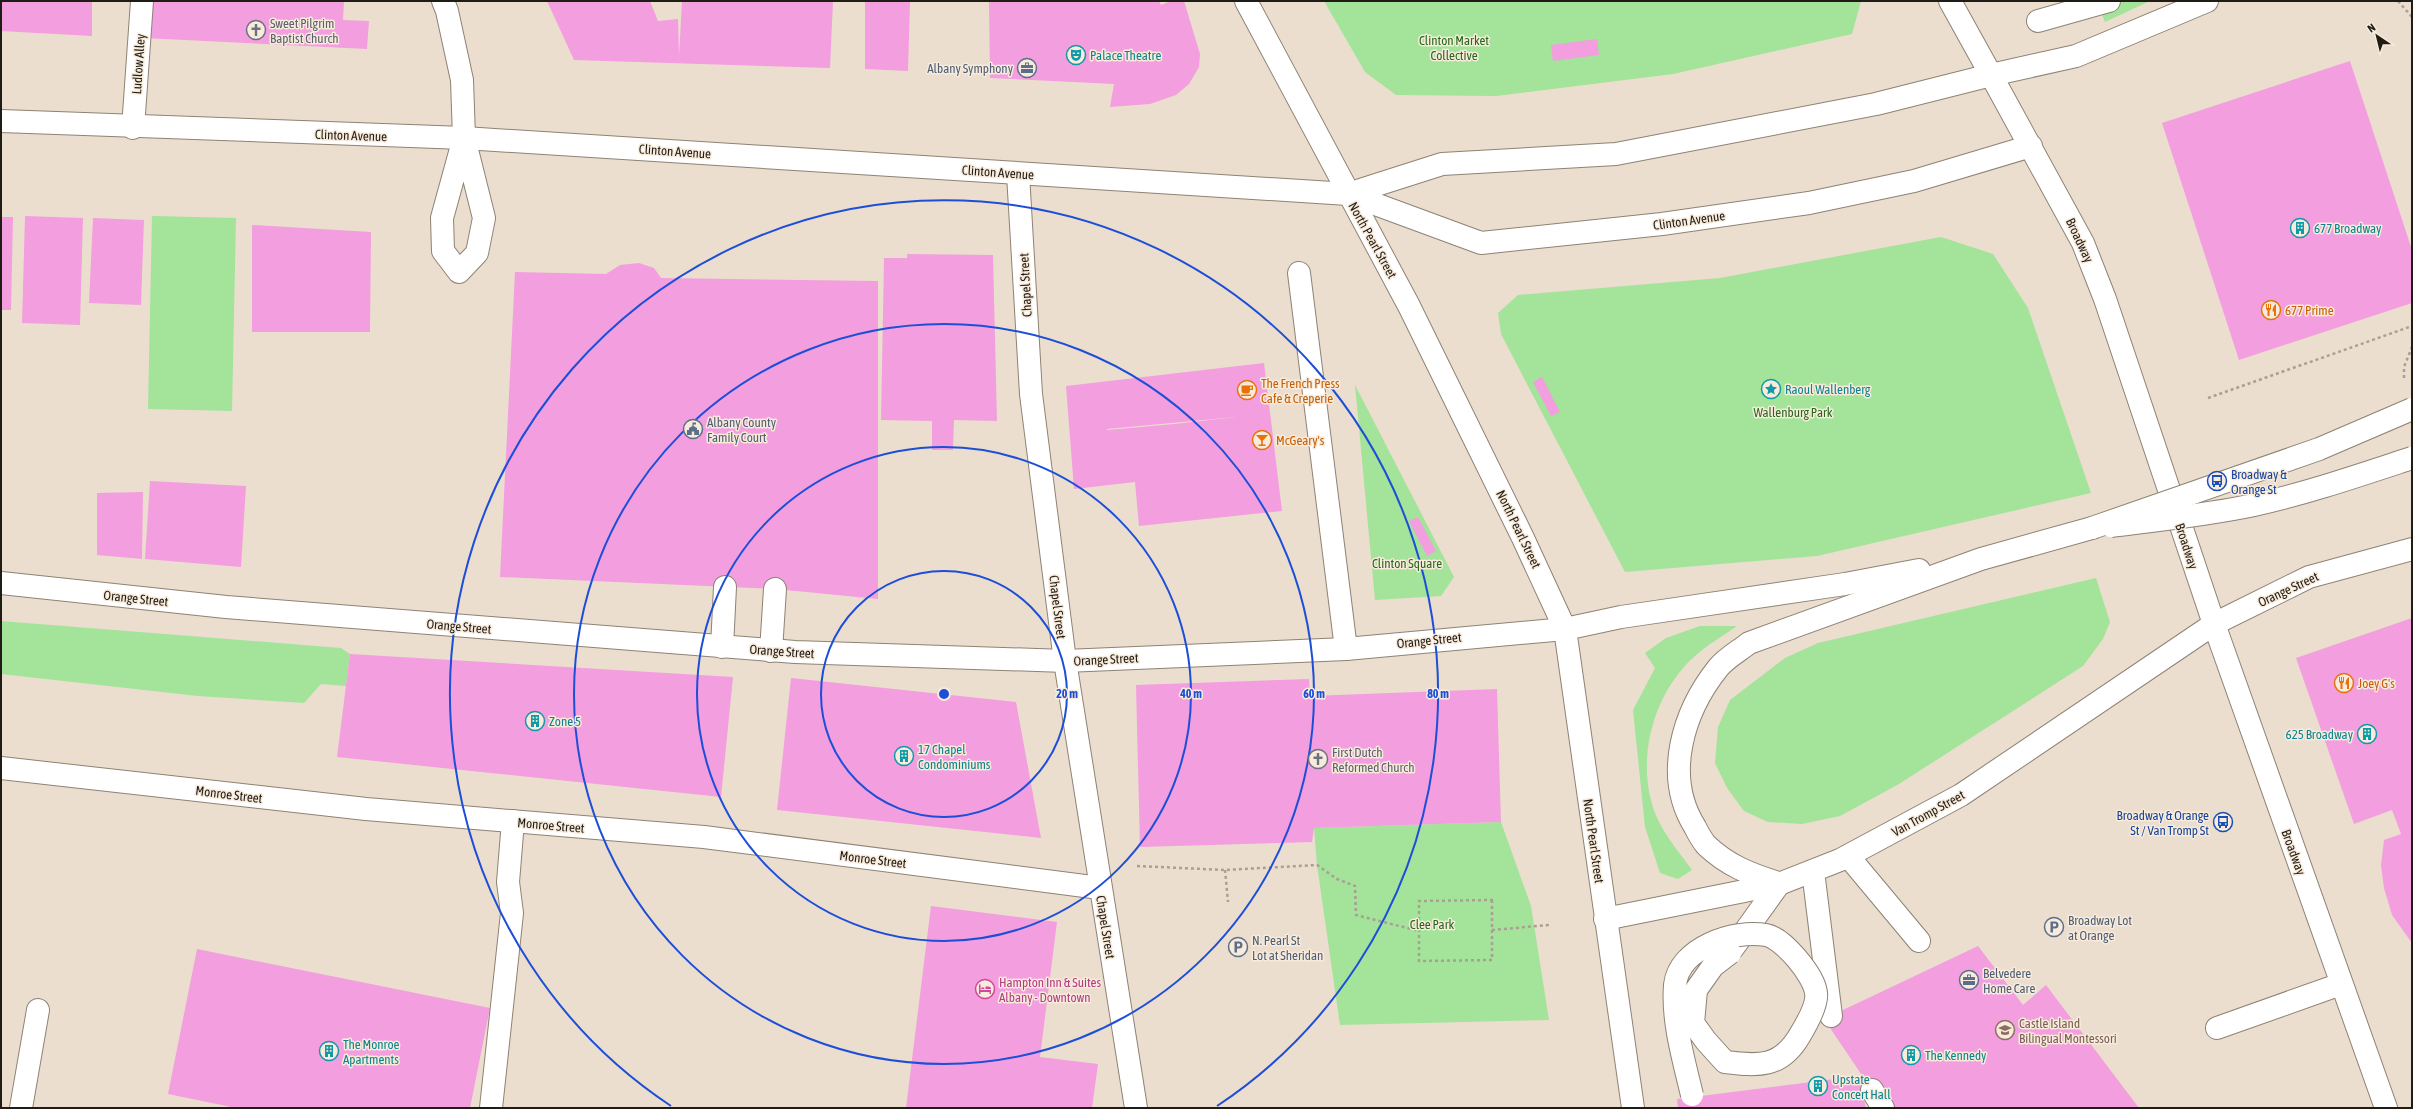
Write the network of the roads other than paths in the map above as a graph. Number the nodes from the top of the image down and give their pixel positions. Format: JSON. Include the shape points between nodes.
{"nodes":[{"id":1,"x":142,"y":1,"type":"edge"},
{"id":2,"x":443,"y":1,"type":"edge"},
{"id":3,"x":1246,"y":1,"type":"edge"},
{"id":4,"x":1950,"y":1,"type":"edge"},
{"id":5,"x":2207,"y":1,"type":"edge"},
{"id":6,"x":2102,"y":4,"type":"edge"},
{"id":7,"x":2038,"y":22,"type":"dead end"},
{"id":8,"x":1991,"y":75,"type":"junction"},
{"id":9,"x":1,"y":121,"type":"edge"},
{"id":10,"x":133,"y":128,"type":"junction"},
{"id":11,"x":464,"y":138,"type":"junction"},
{"id":12,"x":2032,"y":146,"type":"junction"},
{"id":13,"x":1018,"y":174,"type":"junction"},
{"id":14,"x":1348,"y":194,"type":"junction"},
{"id":15,"x":1299,"y":273,"type":"dead end"},
{"id":16,"x":2412,"y":409,"type":"edge"},
{"id":17,"x":2412,"y":458,"type":"edge"},
{"id":18,"x":2092,"y":528,"type":"junction"},
{"id":19,"x":2412,"y":549,"type":"edge"},
{"id":20,"x":1981,"y":558,"type":"junction"},
{"id":21,"x":1,"y":583,"type":"edge"},
{"id":22,"x":725,"y":587,"type":"dead end"},
{"id":23,"x":774,"y":589,"type":"dead end"},
{"id":24,"x":2214,"y":624,"type":"junction"},
{"id":25,"x":1565,"y":629,"type":"junction"},
{"id":26,"x":722,"y":647,"type":"junction"},
{"id":27,"x":1346,"y":649,"type":"junction"},
{"id":28,"x":771,"y":650,"type":"junction"},
{"id":29,"x":1065,"y":661,"type":"junction"},
{"id":30,"x":1,"y":768,"type":"edge"},
{"id":31,"x":513,"y":821,"type":"junction"},
{"id":32,"x":1848,"y":856,"type":"junction"},
{"id":33,"x":1813,"y":871,"type":"junction"},
{"id":34,"x":1779,"y":884,"type":"junction"},
{"id":35,"x":1100,"y":888,"type":"junction"},
{"id":36,"x":1605,"y":919,"type":"junction"},
{"id":37,"x":1919,"y":941,"type":"dead end"},
{"id":38,"x":2341,"y":984,"type":"junction"},
{"id":39,"x":38,"y":1010,"type":"dead end"},
{"id":40,"x":1830,"y":1016,"type":"dead end"},
{"id":41,"x":2217,"y":1028,"type":"dead end"},
{"id":42,"x":1692,"y":1096,"type":"dead end"},
{"id":43,"x":21,"y":1108,"type":"edge"},
{"id":44,"x":491,"y":1108,"type":"edge"},
{"id":45,"x":1136,"y":1108,"type":"edge"},
{"id":46,"x":1634,"y":1108,"type":"edge"},
{"id":47,"x":2386,"y":1108,"type":"edge"}],
"edges":[{"from":1,"to":10,"type":"main road","name":"Ludlow Alley"},
{"from":2,"to":11,"type":"main road","via":[[462,80]]},
{"from":3,"to":14,"type":"main road","name":"North Pearl Street"},
{"from":4,"to":8,"type":"main road","name":"Broadway"},
{"from":5,"to":8,"type":"main road","name":"Clinton Avenue","via":[[2059,60]]},
{"from":6,"to":7,"type":"main road"},
{"from":8,"to":12,"type":"main road","name":"Broadway"},
{"from":8,"to":14,"type":"main road","name":"Clinton Avenue","via":[[1876,104],[1616,154],[1442,164]]},
{"from":9,"to":10,"type":"main road","name":"Clinton Avenue"},
{"from":10,"to":11,"type":"main road","name":"Clinton Avenue"},
{"from":11,"to":11,"type":"main road","via":[[442,218],[443,251],[459,272],[477,253],[484,218]]},
{"from":11,"to":13,"type":"main road","name":"Clinton Avenue"},
{"from":12,"to":14,"type":"main road","name":"Clinton Avenue","via":[[1914,181],[1809,203],[1662,224],[1481,243]]},
{"from":12,"to":24,"type":"main road","name":"Broadway","via":[[2083,243],[2105,300]]},
{"from":13,"to":14,"type":"main road","name":"Clinton Avenue"},
{"from":13,"to":29,"type":"main road","name":"Chapel Street","via":[[1031,394]]},
{"from":14,"to":25,"type":"main road","name":"North Pearl Street","via":[[1409,306]]},
{"from":15,"to":27,"type":"main road"},
{"from":16,"to":18,"type":"main road","bridge":true,"via":[[2319,449]]},
{"from":17,"to":18,"type":"main road","bridge":true,"via":[[2328,486],[2254,505],[2179,518]]},
{"from":18,"to":20,"type":"main road"},
{"from":19,"to":24,"type":"main road","name":"Orange Street","via":[[2309,577]]},
{"from":20,"to":25,"type":"main road","name":"Orange Street","via":[[1845,584],[1621,617]]},
{"from":20,"to":34,"type":"main road","via":[[1749,643],[1719,666],[1697,698],[1683,731],[1677,774],[1685,812],[1706,844],[1738,869]]},
{"from":21,"to":26,"type":"main road","name":"Orange Street","via":[[226,607]]},
{"from":22,"to":26,"type":"main road"},
{"from":23,"to":28,"type":"main road"},
{"from":24,"to":32,"type":"main road","name":"Van Tromp Street","via":[[1962,795]]},
{"from":24,"to":38,"type":"main road","name":"Broadway"},
{"from":25,"to":27,"type":"main road","name":"Orange Street"},
{"from":25,"to":36,"type":"main road","name":"North Pearl Street"},
{"from":26,"to":28,"type":"main road","name":"Orange Street"},
{"from":27,"to":29,"type":"main road","name":"Orange Street"},
{"from":28,"to":29,"type":"main road","name":"Orange Street"},
{"from":29,"to":35,"type":"main road","name":"Chapel Street"},
{"from":30,"to":31,"type":"main road","name":"Monroe Street","via":[[366,809]]},
{"from":31,"to":35,"type":"main road","name":"Monroe Street","via":[[704,837]]},
{"from":31,"to":44,"type":"main road","via":[[508,882],[512,913]]},
{"from":32,"to":33,"type":"main road","name":"Van Tromp Street"},
{"from":32,"to":37,"type":"main road"},
{"from":33,"to":34,"type":"main road","name":"Van Tromp Street"},
{"from":33,"to":40,"type":"main road"},
{"from":34,"to":36,"type":"main road","name":"Van Tromp Street"},
{"from":34,"to":42,"type":"main road","bridge":true,"via":[[1730,953],[1713,966],[1696,990],[1693,1022],[1725,1062],[1758,1066],[1781,1058],[1798,1039],[1810,1017],[1816,993],[1805,968],[1786,947],[1767,935],[1734,935],[1708,944],[1686,959],[1675,984],[1676,1017]]},
{"from":35,"to":45,"type":"main road","name":"Chapel Street"},
{"from":36,"to":46,"type":"main road","name":"North Pearl Street"},
{"from":38,"to":41,"type":"main road"},
{"from":38,"to":47,"type":"main road","name":"Broadway"},
{"from":39,"to":43,"type":"main road"}]}
